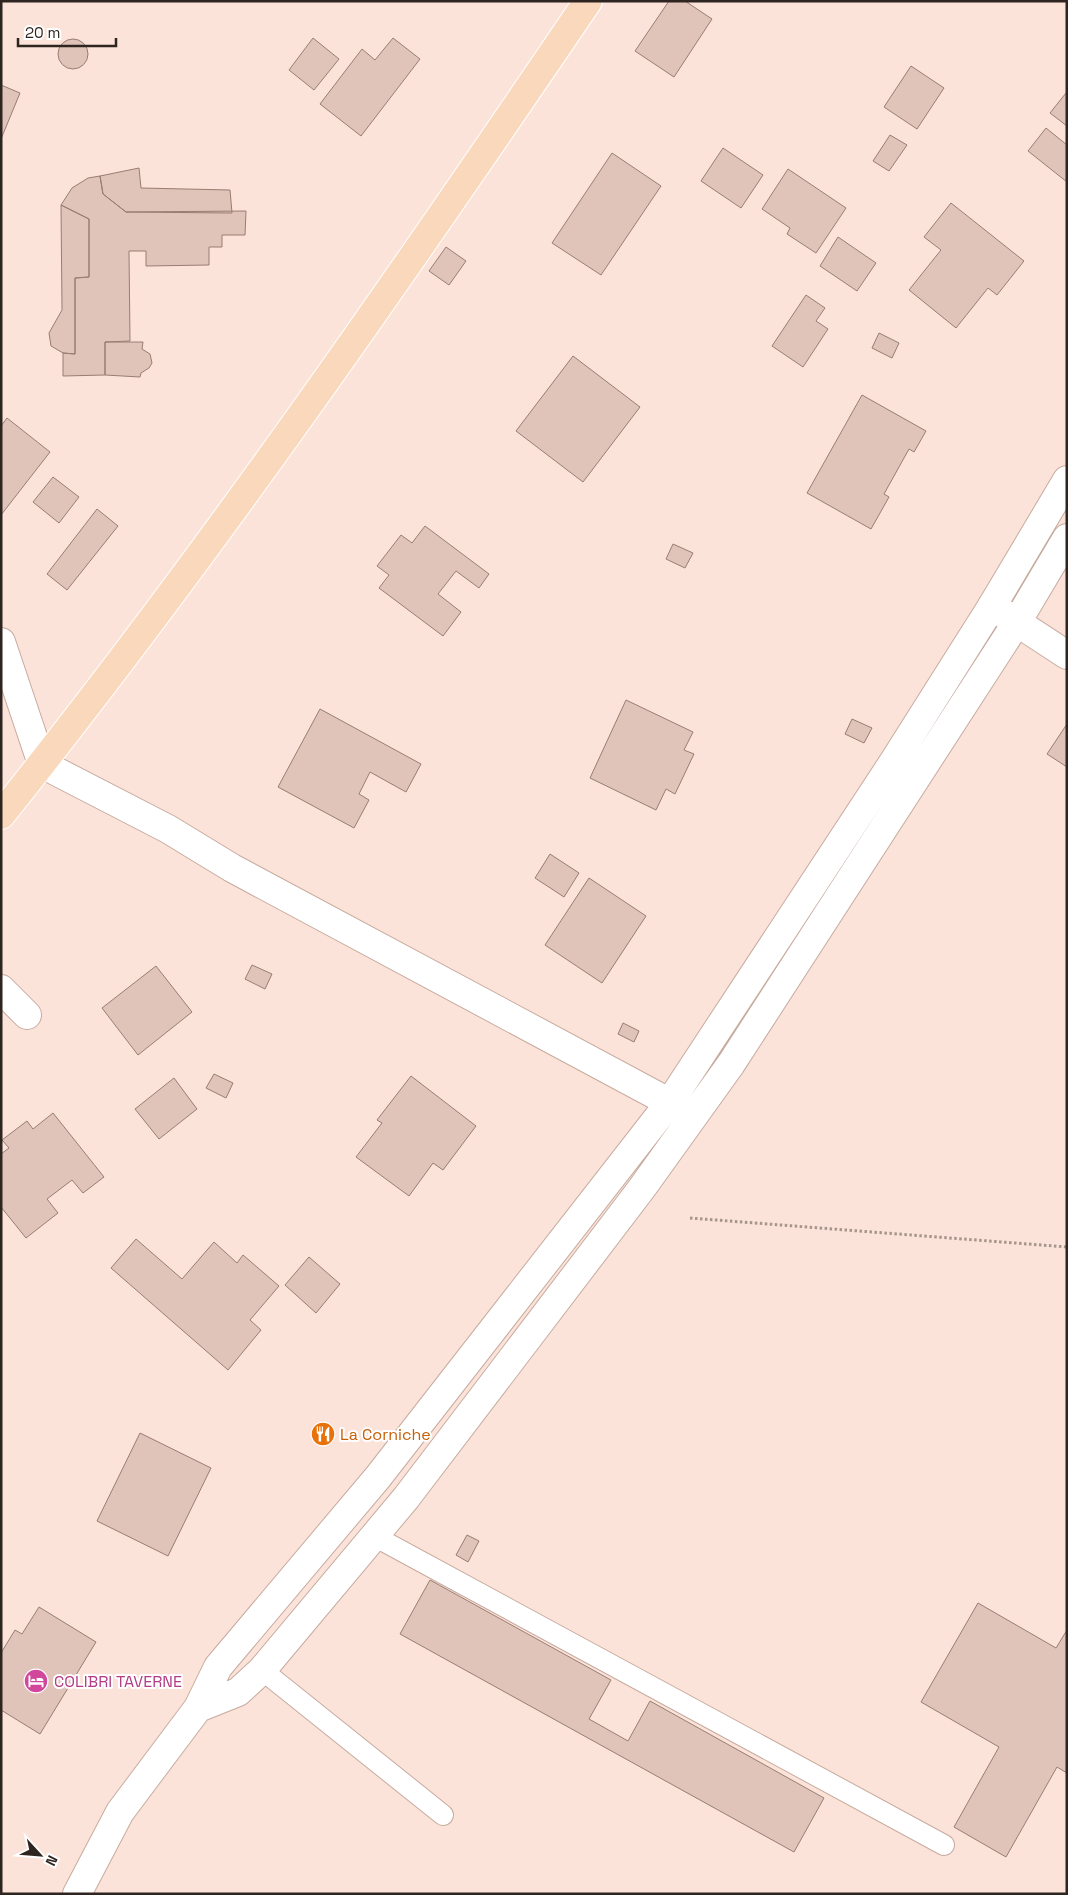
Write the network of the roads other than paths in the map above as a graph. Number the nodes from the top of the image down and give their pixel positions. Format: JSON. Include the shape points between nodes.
{"nodes":[{"id":1,"x":588,"y":1,"type":"edge"},
{"id":2,"x":1066,"y":484,"type":"edge"},
{"id":3,"x":1067,"y":538,"type":"edge"},
{"id":4,"x":992,"y":606,"type":"junction"},
{"id":5,"x":1017,"y":622,"type":"junction"},
{"id":6,"x":1,"y":642,"type":"edge"},
{"id":7,"x":1067,"y":655,"type":"edge"},
{"id":8,"x":42,"y":764,"type":"junction"},
{"id":9,"x":1,"y":814,"type":"edge"},
{"id":10,"x":1,"y":990,"type":"edge"},
{"id":11,"x":27,"y":1015,"type":"dead end"},
{"id":12,"x":670,"y":1102,"type":"junction"},
{"id":13,"x":694,"y":1115,"type":"junction"},
{"id":14,"x":378,"y":1476,"type":"junction"},
{"id":15,"x":406,"y":1498,"type":"junction"},
{"id":16,"x":374,"y":1536,"type":"junction"},
{"id":17,"x":262,"y":1670,"type":"junction"},
{"id":18,"x":198,"y":1708,"type":"junction"},
{"id":19,"x":443,"y":1816,"type":"dead end"},
{"id":20,"x":944,"y":1845,"type":"dead end"},
{"id":21,"x":77,"y":1894,"type":"edge"}],
"edges":[{"from":1,"to":8,"type":"highway","via":[[313,400],[204,551]]},
{"from":2,"to":4,"type":"street"},
{"from":3,"to":5,"type":"street"},
{"from":4,"to":5,"type":"street"},
{"from":4,"to":12,"type":"street"},
{"from":5,"to":7,"type":"street"},
{"from":5,"to":13,"type":"street","via":[[731,1064]]},
{"from":6,"to":8,"type":"street"},
{"from":8,"to":9,"type":"highway"},
{"from":8,"to":12,"type":"street"},
{"from":10,"to":11,"type":"street"},
{"from":12,"to":13,"type":"street"},
{"from":12,"to":14,"type":"street"},
{"from":13,"to":15,"type":"street"},
{"from":14,"to":15,"type":"street"},
{"from":14,"to":18,"type":"street","via":[[218,1667]]},
{"from":15,"to":16,"type":"street"},
{"from":16,"to":17,"type":"street"},
{"from":16,"to":20,"type":"lane"},
{"from":17,"to":18,"type":"street","via":[[238,1692]]},
{"from":17,"to":19,"type":"lane"},
{"from":18,"to":21,"type":"street","via":[[120,1812]]}]}
